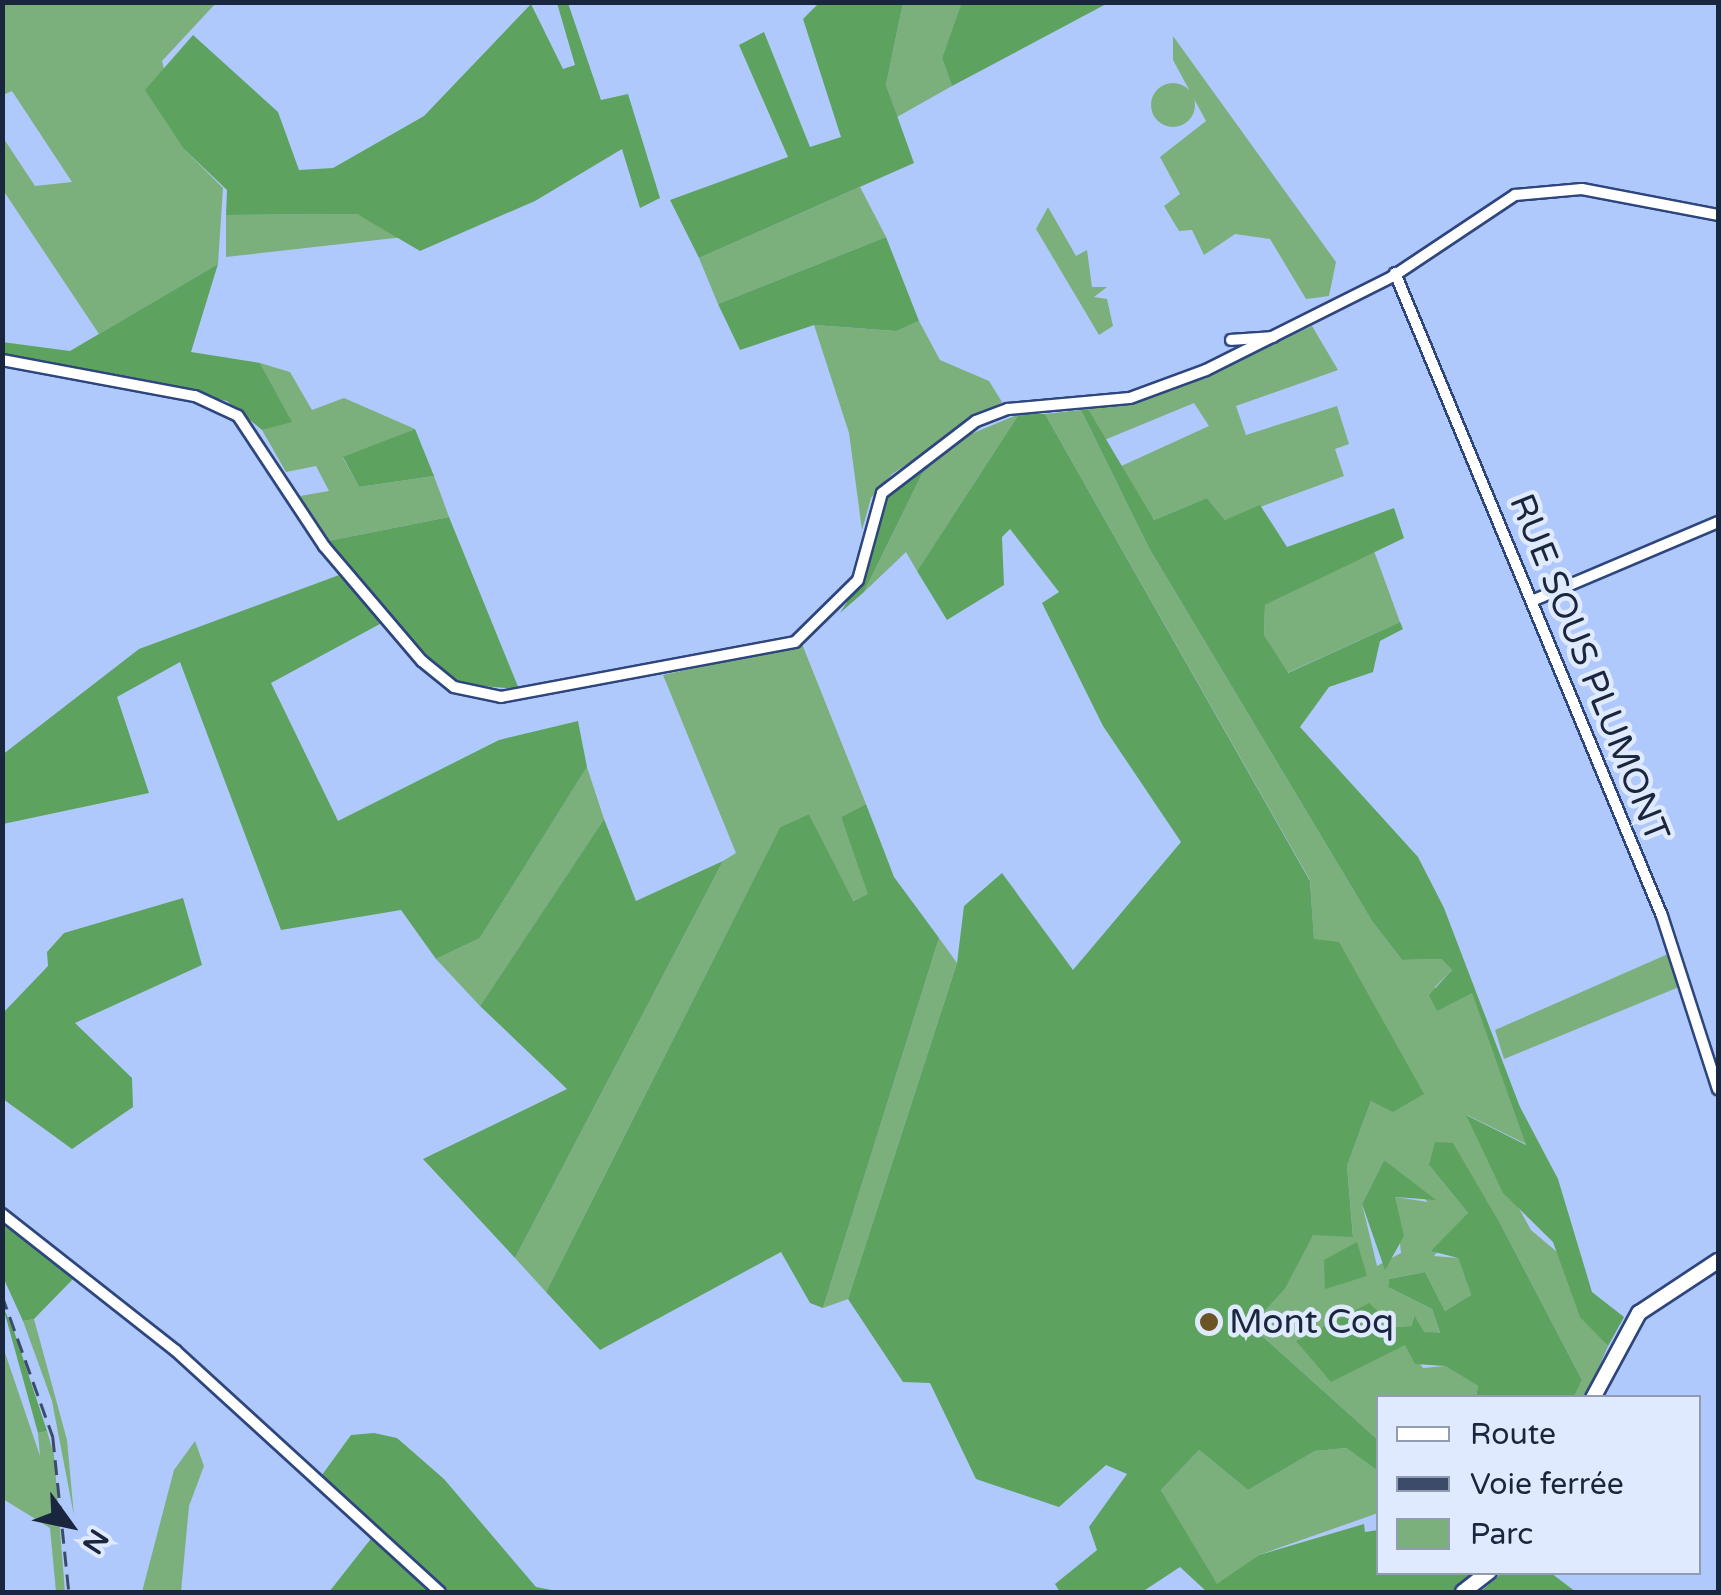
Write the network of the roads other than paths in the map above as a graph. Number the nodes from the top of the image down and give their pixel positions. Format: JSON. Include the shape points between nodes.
{"nodes":[{"id":1,"x":1718,"y":215,"type":"edge"},
{"id":2,"x":1395,"y":273,"type":"junction"},
{"id":3,"x":1279,"y":336,"type":"junction"},
{"id":4,"x":1231,"y":340,"type":"dead end"},
{"id":5,"x":2,"y":360,"type":"edge"},
{"id":6,"x":1718,"y":522,"type":"edge"},
{"id":7,"x":1532,"y":601,"type":"junction"},
{"id":8,"x":1718,"y":1089,"type":"edge"},
{"id":9,"x":2,"y":1214,"type":"edge"},
{"id":10,"x":1718,"y":1261,"type":"edge"},
{"id":11,"x":1595,"y":1395,"type":"edge"},
{"id":12,"x":440,"y":1592,"type":"edge"}],
"edges":[{"from":1,"to":2,"type":"street","via":[[1604,192],[1534,190]]},
{"from":2,"to":3,"type":"street"},
{"from":2,"to":7,"type":"street","name":"RUE SOUS PLUMONT"},
{"from":3,"to":4,"type":"street"},
{"from":3,"to":5,"type":"street","via":[[1130,398],[1008,409],[976,421],[882,493],[858,580],[795,642],[501,697],[454,688],[404,642],[324,546],[238,416],[195,396]]},
{"from":6,"to":7,"type":"street"},
{"from":7,"to":8,"type":"street","name":"RUE SOUS PLUMONT","via":[[1662,916]]},
{"from":9,"to":12,"type":"street","via":[[176,1351]]},
{"from":10,"to":11,"type":"main road","via":[[1639,1313]]}]}
